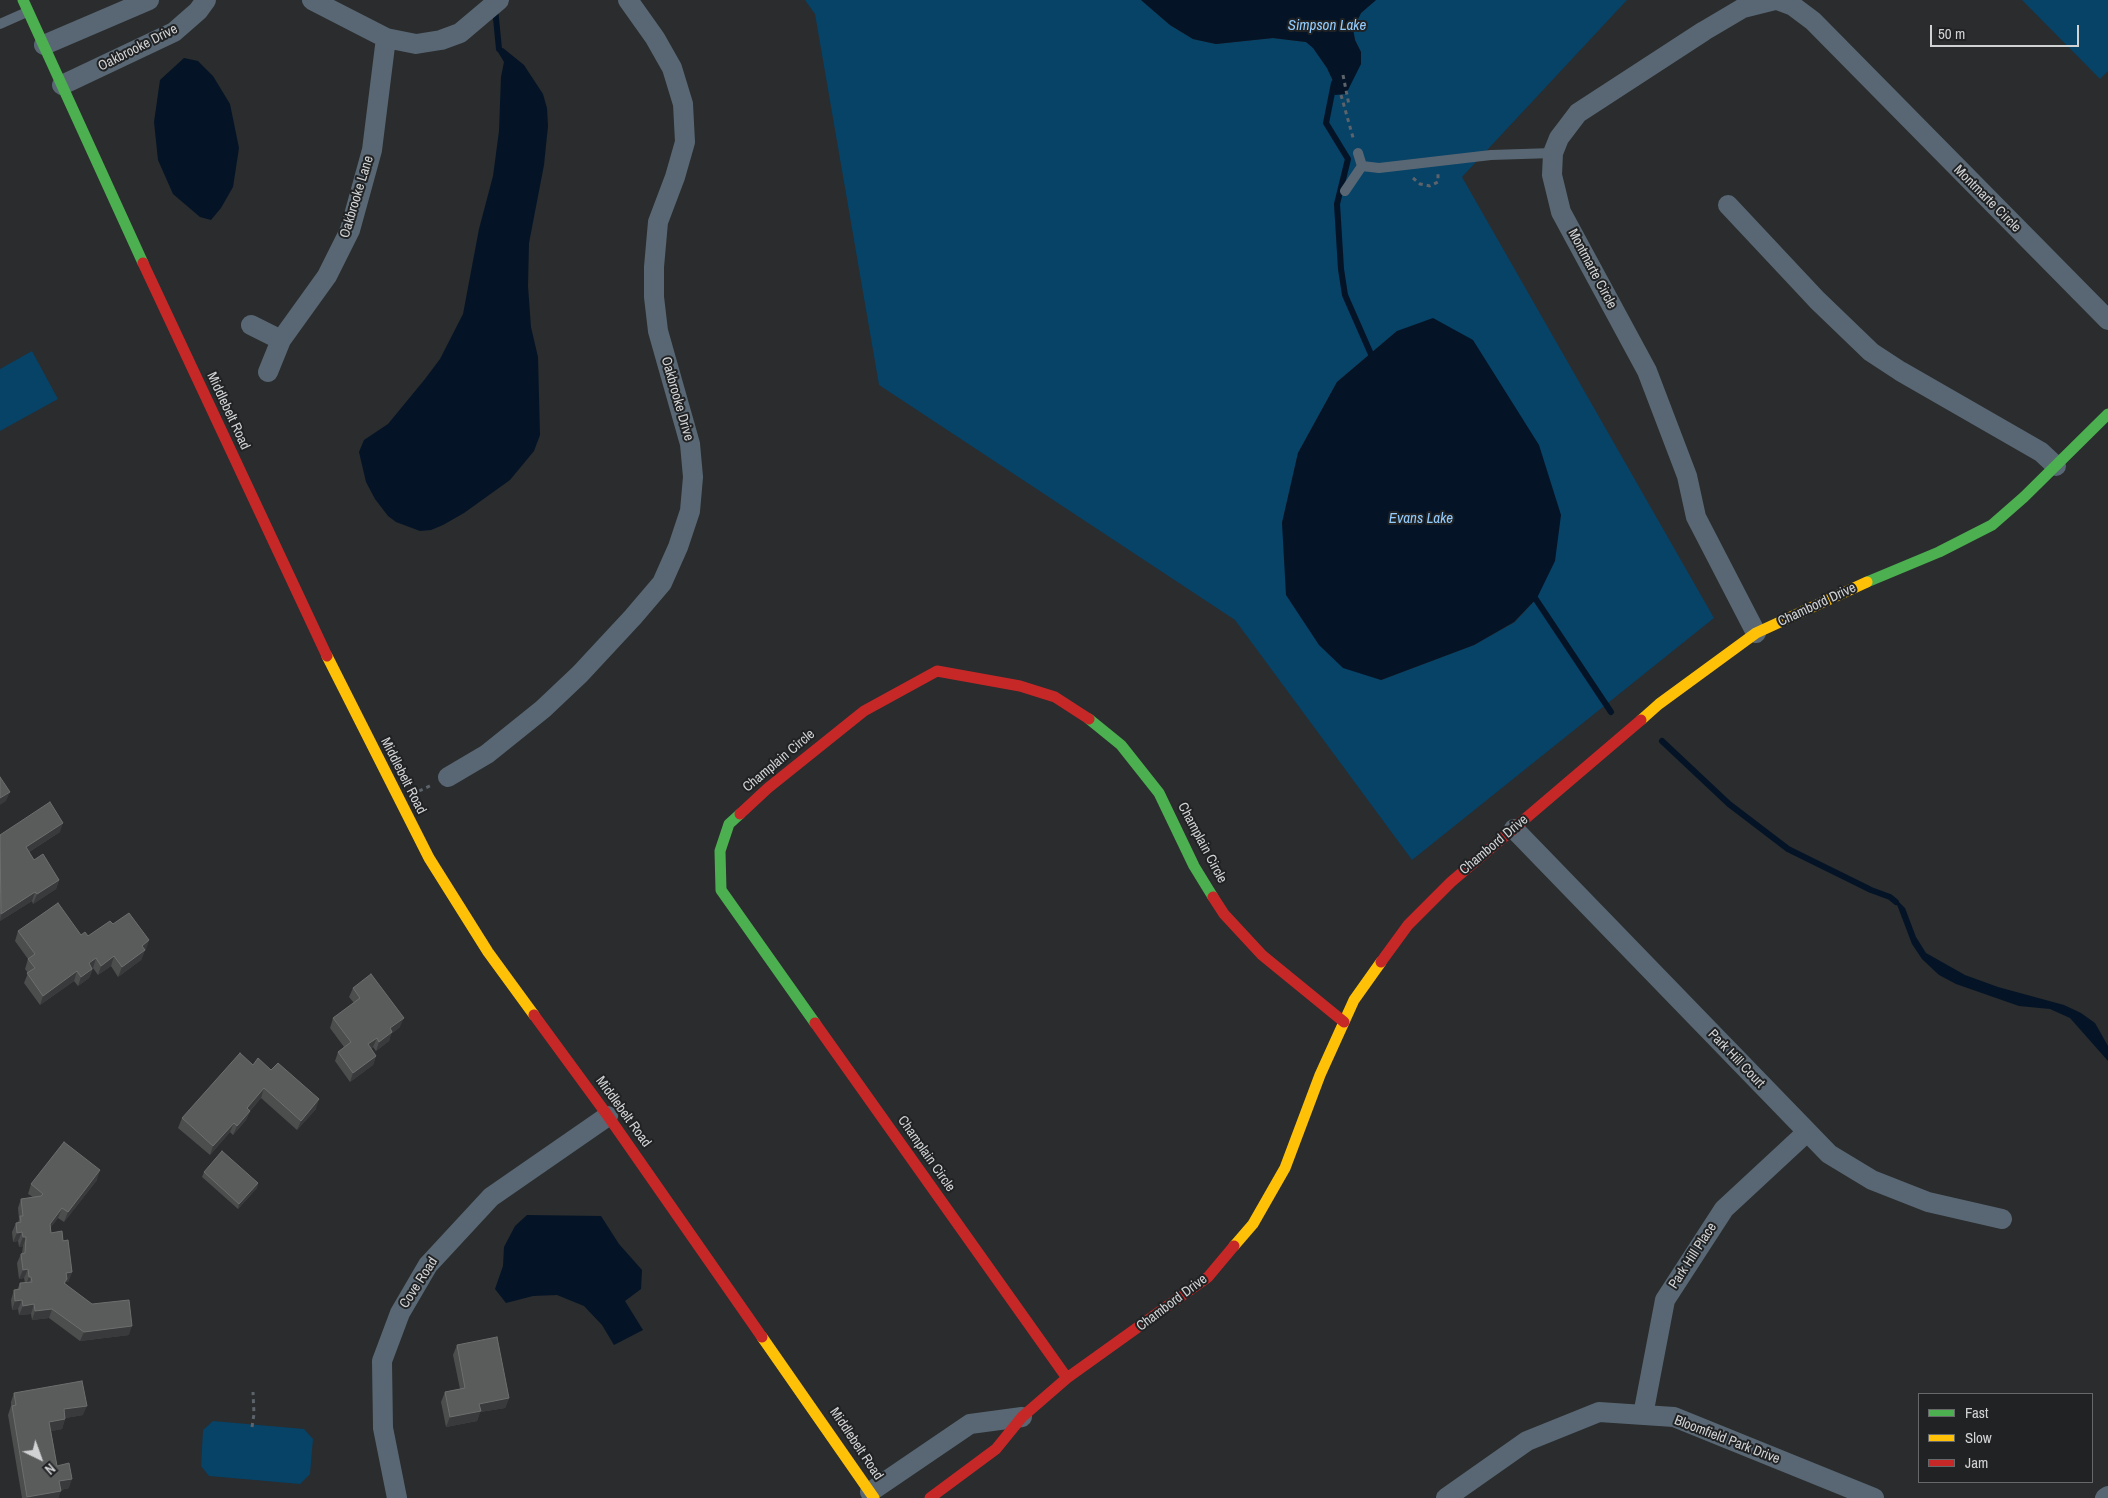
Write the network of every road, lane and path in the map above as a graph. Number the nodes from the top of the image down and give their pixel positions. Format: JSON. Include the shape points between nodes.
{"nodes":[{"id":1,"x":23,"y":0,"type":"edge"},
{"id":2,"x":148,"y":0,"type":"edge"},
{"id":3,"x":206,"y":0,"type":"edge"},
{"id":4,"x":312,"y":0,"type":"edge"},
{"id":5,"x":499,"y":0,"type":"edge"},
{"id":6,"x":628,"y":0,"type":"edge"},
{"id":7,"x":1776,"y":0,"type":"edge"},
{"id":8,"x":28,"y":12,"type":"junction"},
{"id":9,"x":0,"y":24,"type":"edge"},
{"id":10,"x":386,"y":38,"type":"junction"},
{"id":11,"x":44,"y":45,"type":"junction"},
{"id":12,"x":1343,"y":75,"type":"dead end"},
{"id":13,"x":62,"y":85,"type":"junction"},
{"id":14,"x":1341,"y":94,"type":"dead end"},
{"id":15,"x":1349,"y":105,"type":"dead end"},
{"id":16,"x":1553,"y":152,"type":"junction"},
{"id":17,"x":1358,"y":153,"type":"joint"},
{"id":18,"x":1362,"y":166,"type":"junction"},
{"id":19,"x":1345,"y":191,"type":"dead end"},
{"id":20,"x":1728,"y":205,"type":"dead end"},
{"id":21,"x":2108,"y":320,"type":"edge"},
{"id":22,"x":251,"y":325,"type":"dead end"},
{"id":23,"x":282,"y":340,"type":"junction"},
{"id":24,"x":268,"y":372,"type":"dead end"},
{"id":25,"x":2108,"y":414,"type":"edge"},
{"id":26,"x":2056,"y":466,"type":"junction"},
{"id":27,"x":1756,"y":633,"type":"junction"},
{"id":28,"x":448,"y":776,"type":"joint"},
{"id":29,"x":398,"y":801,"type":"junction"},
{"id":30,"x":1514,"y":830,"type":"junction"},
{"id":31,"x":1344,"y":1022,"type":"junction"},
{"id":32,"x":608,"y":1116,"type":"junction"},
{"id":33,"x":1807,"y":1132,"type":"junction"},
{"id":34,"x":2002,"y":1220,"type":"dead end"},
{"id":35,"x":1067,"y":1378,"type":"junction"},
{"id":36,"x":253,"y":1392,"type":"dead end"},
{"id":37,"x":1643,"y":1415,"type":"junction"},
{"id":38,"x":1022,"y":1417,"type":"junction"},
{"id":39,"x":252,"y":1426,"type":"dead end"},
{"id":40,"x":872,"y":1495,"type":"edge"},
{"id":41,"x":2108,"y":1496,"type":"edge"},
{"id":42,"x":397,"y":1498,"type":"edge"},
{"id":43,"x":930,"y":1498,"type":"edge"},
{"id":44,"x":1446,"y":1498,"type":"edge"},
{"id":45,"x":1874,"y":1498,"type":"edge"},
{"id":46,"x":2104,"y":1498,"type":"edge"}],
"edges":[{"from":1,"to":8,"type":"street","name":"Middlebelt Road"},
{"from":2,"to":11,"type":"street"},
{"from":3,"to":13,"type":"street","name":"Oakbrooke Drive","via":[[174,32]]},
{"from":4,"to":10,"type":"street"},
{"from":5,"to":10,"type":"street","via":[[460,33],[441,40],[416,44]]},
{"from":6,"to":28,"type":"street","name":"Oakbrooke Drive","via":[[672,68],[683,104],[685,142],[658,222],[654,297],[658,331],[690,444],[690,511],[662,583],[633,617],[543,709],[487,754]]},
{"from":7,"to":16,"type":"street","name":"Montmarte Circle","via":[[1743,8],[1578,113],[1559,138]]},
{"from":7,"to":21,"type":"street","name":"Montmarte Circle","via":[[1793,6],[1813,20]]},
{"from":8,"to":9,"type":"lane"},
{"from":8,"to":11,"type":"street","name":"Middlebelt Road"},
{"from":10,"to":23,"type":"street","name":"Oakbrooke Lane","via":[[372,150],[350,230],[326,276]]},
{"from":11,"to":13,"type":"street","name":"Middlebelt Road"},
{"from":12,"to":15,"type":"path"},
{"from":13,"to":29,"type":"street","name":"Middlebelt Road","via":[[305,611]]},
{"from":14,"to":17,"type":"path"},
{"from":16,"to":18,"type":"lane","via":[[1491,155],[1379,168]]},
{"from":16,"to":27,"type":"street","name":"Montmarte Circle","via":[[1552,175],[1561,212],[1647,371],[1687,476],[1696,517]]},
{"from":17,"to":18,"type":"lane"},
{"from":18,"to":19,"type":"lane"},
{"from":20,"to":26,"type":"street","via":[[1816,300],[1872,352],[2042,452]]},
{"from":22,"to":23,"type":"street"},
{"from":23,"to":24,"type":"street","name":"Oakbrooke Lane"},
{"from":25,"to":26,"type":"street","name":"Chambord Drive"},
{"from":26,"to":27,"type":"street","name":"Chambord Drive","via":[[1992,525]]},
{"from":27,"to":30,"type":"street","name":"Chambord Drive","via":[[1659,704]]},
{"from":28,"to":29,"type":"path"},
{"from":29,"to":32,"type":"street","name":"Middlebelt Road","via":[[488,952]]},
{"from":30,"to":31,"type":"street","name":"Chambord Drive","via":[[1451,882],[1408,926],[1354,1000]]},
{"from":30,"to":33,"type":"street","name":"Park Hill Court"},
{"from":31,"to":35,"type":"street","name":"Chambord Drive","via":[[1285,1168],[1253,1224],[1208,1277]]},
{"from":31,"to":35,"type":"street","name":"Champlain Circle","via":[[1262,955],[1224,914],[1194,866],[1159,793],[1121,745],[1083,714],[1055,697],[1020,686],[937,671],[864,711],[768,788],[729,824],[720,850],[724,896]]},
{"from":32,"to":40,"type":"street","name":"Middlebelt Road"},
{"from":32,"to":42,"type":"street","name":"Cove Road","via":[[491,1197],[428,1264],[400,1312],[382,1361],[383,1428]]},
{"from":33,"to":34,"type":"street","name":"Park Hill Court","via":[[1829,1154],[1872,1180],[1928,1202]]},
{"from":33,"to":37,"type":"street","name":"Park Hill Place","via":[[1724,1209],[1665,1300]]},
{"from":35,"to":38,"type":"street","name":"Chambord Drive"},
{"from":36,"to":39,"type":"path"},
{"from":37,"to":44,"type":"street","name":"Bloomfield Park Drive","via":[[1599,1412],[1527,1441]]},
{"from":37,"to":45,"type":"street","name":"Bloomfield Park Drive","via":[[1674,1418]]},
{"from":38,"to":40,"type":"street","via":[[970,1424]]},
{"from":38,"to":43,"type":"street","name":"Chambord Drive","via":[[996,1449]]},
{"from":41,"to":46,"type":"street"}]}
